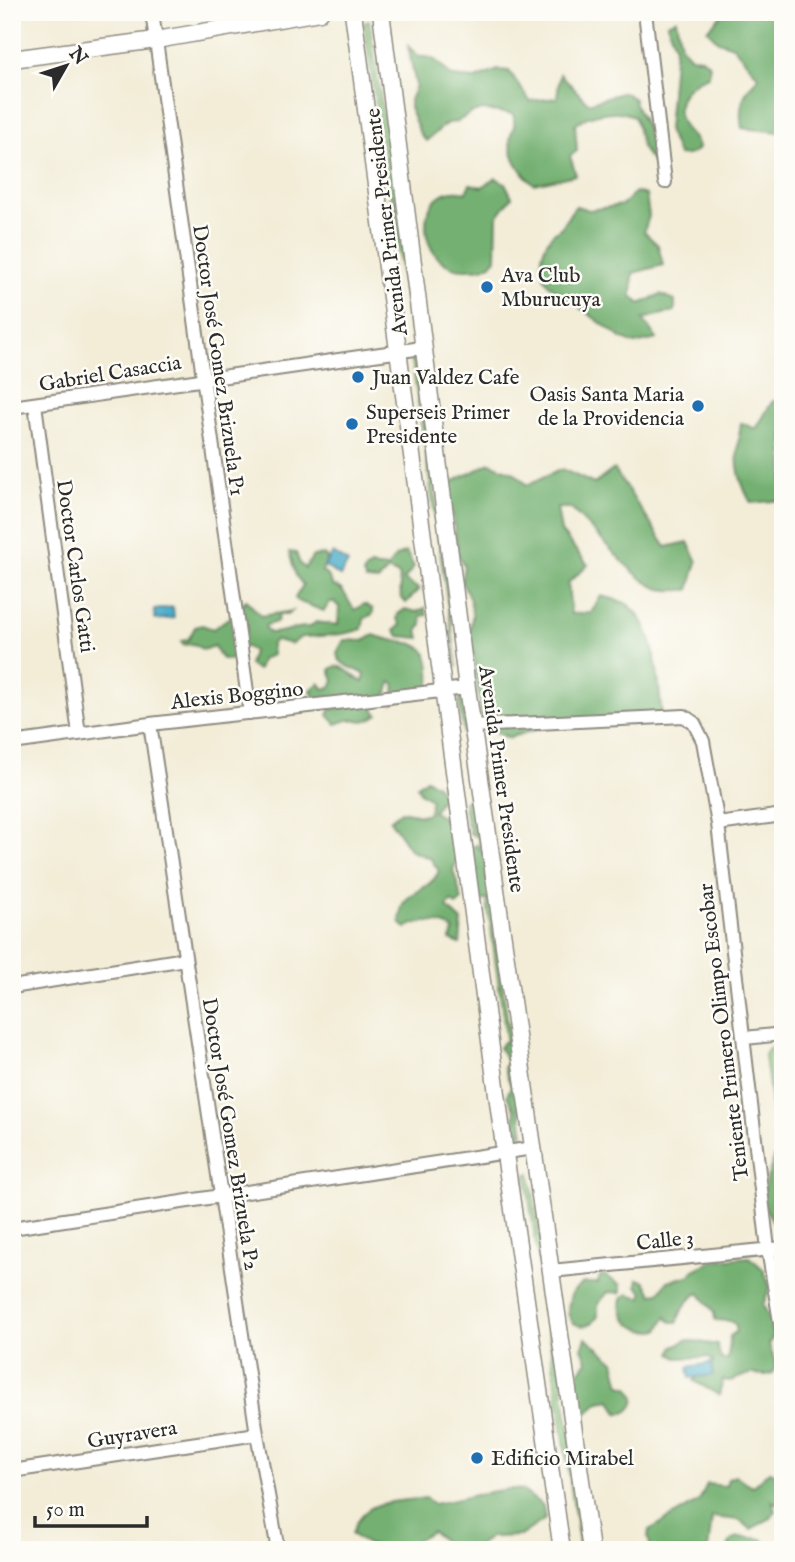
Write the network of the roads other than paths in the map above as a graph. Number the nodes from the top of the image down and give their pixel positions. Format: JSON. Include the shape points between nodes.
{"nodes":[{"id":1,"x":152,"y":12,"type":"edge"},
{"id":2,"x":320,"y":12,"type":"edge"},
{"id":3,"x":353,"y":12,"type":"edge"},
{"id":4,"x":381,"y":12,"type":"edge"},
{"id":5,"x":645,"y":12,"type":"edge"},
{"id":6,"x":156,"y":40,"type":"junction"},
{"id":7,"x":12,"y":59,"type":"edge"},
{"id":8,"x":665,"y":182,"type":"dead end"},
{"id":9,"x":422,"y":348,"type":"junction"},
{"id":10,"x":399,"y":350,"type":"junction"},
{"id":11,"x":201,"y":379,"type":"junction"},
{"id":12,"x":34,"y":404,"type":"junction"},
{"id":13,"x":12,"y":407,"type":"edge"},
{"id":14,"x":467,"y":688,"type":"junction"},
{"id":15,"x":445,"y":690,"type":"junction"},
{"id":16,"x":250,"y":713,"type":"junction"},
{"id":17,"x":150,"y":724,"type":"junction"},
{"id":18,"x":473,"y":726,"type":"junction"},
{"id":19,"x":79,"y":734,"type":"junction"},
{"id":20,"x":12,"y":743,"type":"edge"},
{"id":21,"x":783,"y":815,"type":"edge"},
{"id":22,"x":718,"y":824,"type":"junction"},
{"id":23,"x":185,"y":959,"type":"junction"},
{"id":24,"x":12,"y":987,"type":"edge"},
{"id":25,"x":783,"y":1034,"type":"edge"},
{"id":26,"x":744,"y":1038,"type":"junction"},
{"id":27,"x":533,"y":1148,"type":"junction"},
{"id":28,"x":505,"y":1154,"type":"junction"},
{"id":29,"x":221,"y":1196,"type":"junction"},
{"id":30,"x":12,"y":1228,"type":"edge"},
{"id":31,"x":783,"y":1248,"type":"edge"},
{"id":32,"x":768,"y":1249,"type":"junction"},
{"id":33,"x":551,"y":1271,"type":"junction"},
{"id":34,"x":783,"y":1340,"type":"edge"},
{"id":35,"x":566,"y":1376,"type":"junction"},
{"id":36,"x":537,"y":1380,"type":"junction"},
{"id":37,"x":257,"y":1434,"type":"junction"},
{"id":38,"x":12,"y":1471,"type":"edge"},
{"id":39,"x":278,"y":1550,"type":"edge"},
{"id":40,"x":562,"y":1550,"type":"edge"},
{"id":41,"x":591,"y":1550,"type":"edge"}],
"edges":[{"from":1,"to":6,"type":"street","name":"Doctor José Gomez Brizuela P1"},
{"from":2,"to":6,"type":"main road"},
{"from":3,"to":10,"type":"main road","name":"Avenida Primer Presidente"},
{"from":4,"to":9,"type":"main road","name":"Avenida Primer Presidente"},
{"from":5,"to":8,"type":"street"},
{"from":6,"to":7,"type":"main road"},
{"from":6,"to":11,"type":"street","name":"Doctor José Gomez Brizuela P1"},
{"from":9,"to":10,"type":"street","name":"Gabriel Casaccia"},
{"from":9,"to":14,"type":"main road","name":"Avenida Primer Presidente"},
{"from":10,"to":11,"type":"street","name":"Gabriel Casaccia"},
{"from":10,"to":15,"type":"main road","name":"Avenida Primer Presidente"},
{"from":11,"to":12,"type":"street","name":"Gabriel Casaccia"},
{"from":11,"to":16,"type":"street","name":"Doctor José Gomez Brizuela P1"},
{"from":12,"to":13,"type":"street","name":"Gabriel Casaccia"},
{"from":12,"to":19,"type":"street","name":"Doctor Carlos Gatti"},
{"from":14,"to":15,"type":"street","name":"Alexis Boggino"},
{"from":14,"to":18,"type":"main road","name":"Avenida Primer Presidente"},
{"from":15,"to":16,"type":"street","name":"Alexis Boggino"},
{"from":15,"to":28,"type":"main road","name":"Avenida Primer Presidente"},
{"from":16,"to":17,"type":"street","name":"Alexis Boggino"},
{"from":17,"to":19,"type":"street","name":"Alexis Boggino"},
{"from":17,"to":23,"type":"street","name":"Doctor José Gomez Brizuela P2"},
{"from":18,"to":22,"type":"street","name":"Teniente Primero Olimpo Escobar","via":[[684,716],[694,723],[703,741]]},
{"from":18,"to":27,"type":"main road","name":"Avenida Primer Presidente"},
{"from":19,"to":20,"type":"street","name":"Alexis Boggino"},
{"from":21,"to":22,"type":"street"},
{"from":22,"to":26,"type":"street","name":"Teniente Primero Olimpo Escobar"},
{"from":23,"to":24,"type":"street"},
{"from":23,"to":29,"type":"street","name":"Doctor José Gomez Brizuela P2"},
{"from":25,"to":26,"type":"street"},
{"from":26,"to":32,"type":"street","name":"Teniente Primero Olimpo Escobar"},
{"from":27,"to":28,"type":"street"},
{"from":27,"to":33,"type":"main road","name":"Avenida Primer Presidente"},
{"from":28,"to":29,"type":"street"},
{"from":28,"to":36,"type":"main road","name":"Avenida Primer Presidente"},
{"from":29,"to":30,"type":"street"},
{"from":29,"to":37,"type":"street","name":"Doctor José Gomez Brizuela P2"},
{"from":31,"to":32,"type":"street","name":"Calle 3"},
{"from":32,"to":33,"type":"street","name":"Calle 3"},
{"from":32,"to":34,"type":"street","name":"Teniente Primero Olimpo Escobar"},
{"from":33,"to":35,"type":"main road","name":"Avenida Primer Presidente"},
{"from":35,"to":36,"type":"main road"},
{"from":35,"to":41,"type":"main road","name":"Avenida Primer Presidente"},
{"from":36,"to":40,"type":"main road","name":"Avenida Primer Presidente"},
{"from":37,"to":38,"type":"street","name":"Guyravera"},
{"from":37,"to":39,"type":"street","name":"Doctor José Gomez Brizuela P2"}]}
